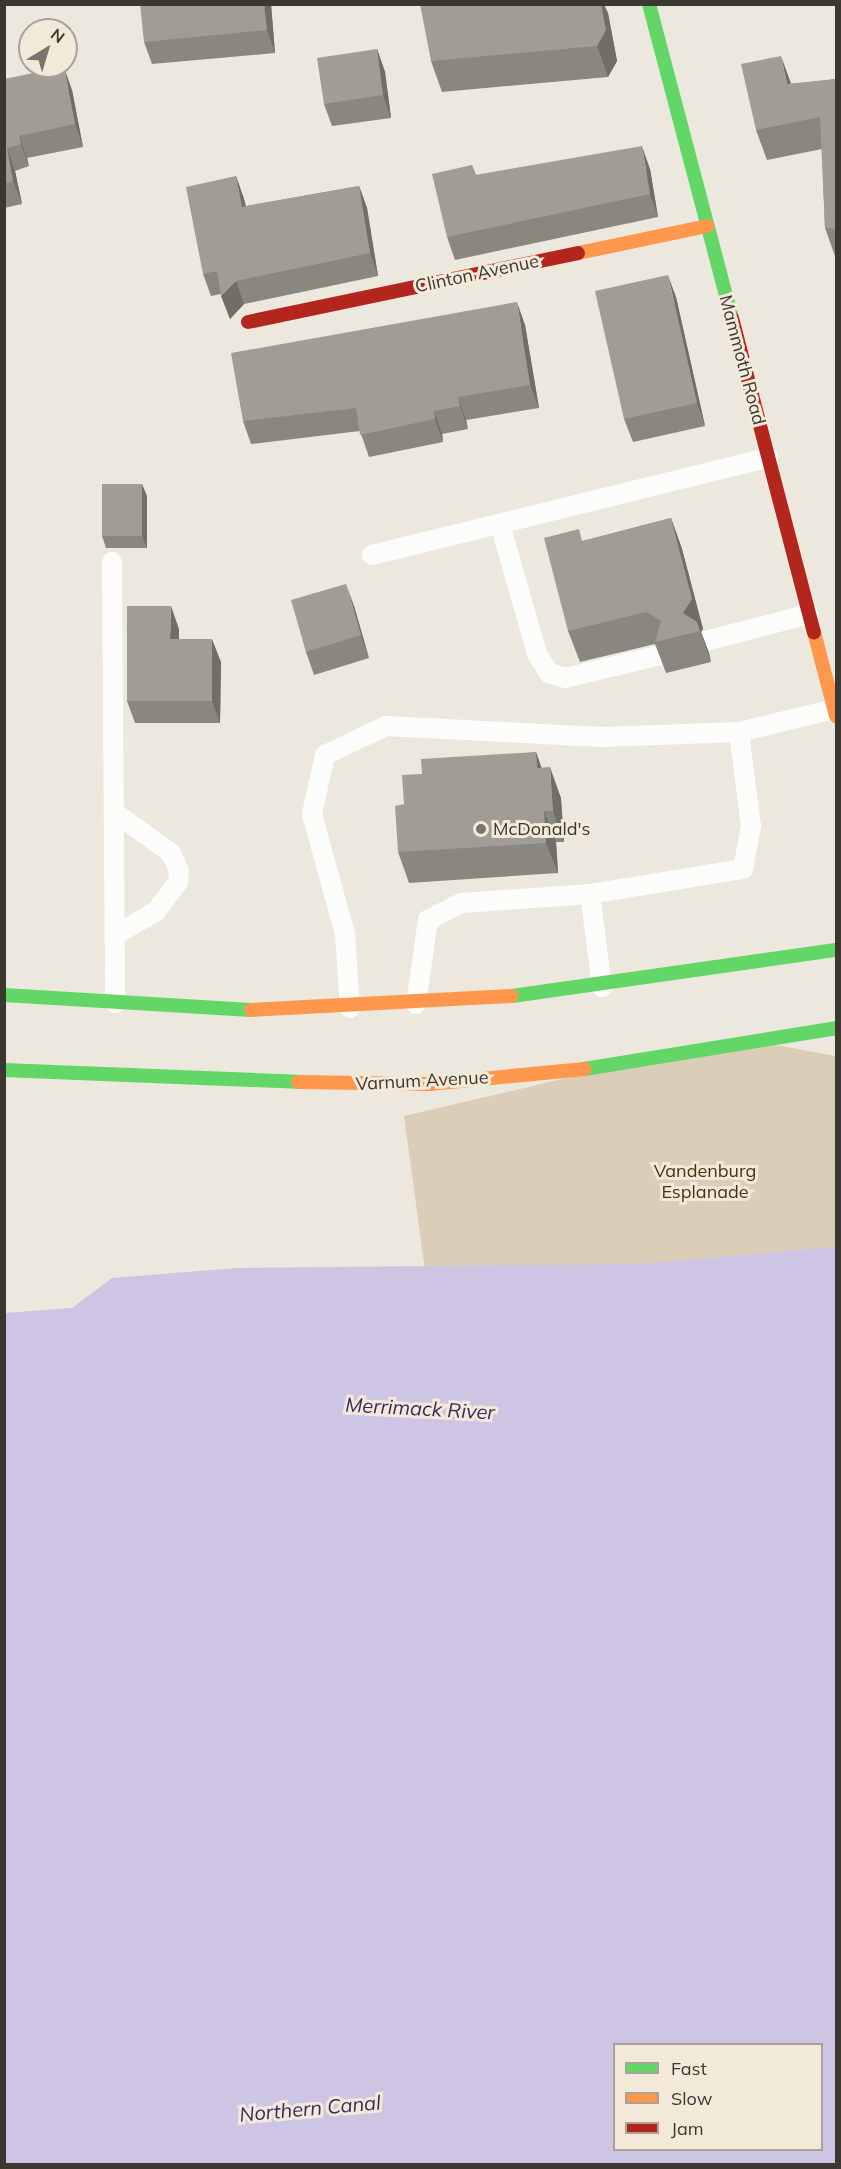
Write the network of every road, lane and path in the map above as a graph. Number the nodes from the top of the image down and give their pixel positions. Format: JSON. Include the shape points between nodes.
{"nodes":[{"id":1,"x":649,"y":4,"type":"edge"},
{"id":2,"x":707,"y":226,"type":"junction"},
{"id":3,"x":248,"y":322,"type":"dead end"},
{"id":4,"x":768,"y":458,"type":"junction"},
{"id":5,"x":500,"y":524,"type":"junction"},
{"id":6,"x":372,"y":555,"type":"dead end"},
{"id":7,"x":112,"y":562,"type":"dead end"},
{"id":8,"x":809,"y":614,"type":"junction"},
{"id":9,"x":706,"y":641,"type":"dead end"},
{"id":10,"x":661,"y":655,"type":"edge"},
{"id":11,"x":835,"y":712,"type":"edge"},
{"id":12,"x":739,"y":732,"type":"junction"},
{"id":13,"x":114,"y":812,"type":"junction"},
{"id":14,"x":590,"y":894,"type":"junction"},
{"id":15,"x":115,"y":935,"type":"junction"},
{"id":16,"x":837,"y":950,"type":"edge"},
{"id":17,"x":602,"y":987,"type":"junction"},
{"id":18,"x":4,"y":995,"type":"edge"},
{"id":19,"x":115,"y":1004,"type":"junction"},
{"id":20,"x":416,"y":1004,"type":"junction"},
{"id":21,"x":350,"y":1008,"type":"junction"},
{"id":22,"x":837,"y":1028,"type":"edge"},
{"id":23,"x":4,"y":1070,"type":"edge"}],
"edges":[{"from":1,"to":2,"type":"main road","name":"Mammoth Road"},
{"from":2,"to":3,"type":"main road","name":"Clinton Avenue"},
{"from":2,"to":4,"type":"main road","name":"Mammoth Road"},
{"from":4,"to":5,"type":"lane"},
{"from":4,"to":8,"type":"main road","name":"Mammoth Road"},
{"from":5,"to":6,"type":"lane"},
{"from":5,"to":10,"type":"lane","via":[[537,654],[549,673],[565,678]]},
{"from":7,"to":13,"type":"lane"},
{"from":8,"to":9,"type":"lane"},
{"from":8,"to":11,"type":"main road","name":"Mammoth Road"},
{"from":11,"to":12,"type":"lane"},
{"from":12,"to":14,"type":"lane","via":[[751,826],[742,869]]},
{"from":12,"to":21,"type":"lane","via":[[602,737],[386,726],[325,755],[312,814],[345,934]]},
{"from":13,"to":15,"type":"lane"},
{"from":13,"to":15,"type":"lane","via":[[171,853],[179,871],[178,882],[155,912]]},
{"from":14,"to":17,"type":"lane"},
{"from":14,"to":20,"type":"lane","via":[[462,903],[428,920]]},
{"from":15,"to":19,"type":"lane"},
{"from":16,"to":17,"type":"main road"},
{"from":17,"to":20,"type":"main road"},
{"from":18,"to":19,"type":"main road"},
{"from":19,"to":21,"type":"main road","via":[[249,1010]]},
{"from":20,"to":21,"type":"main road"},
{"from":22,"to":23,"type":"main road","name":"Varnum Avenue","via":[[601,1067],[429,1084],[137,1079]]}]}
